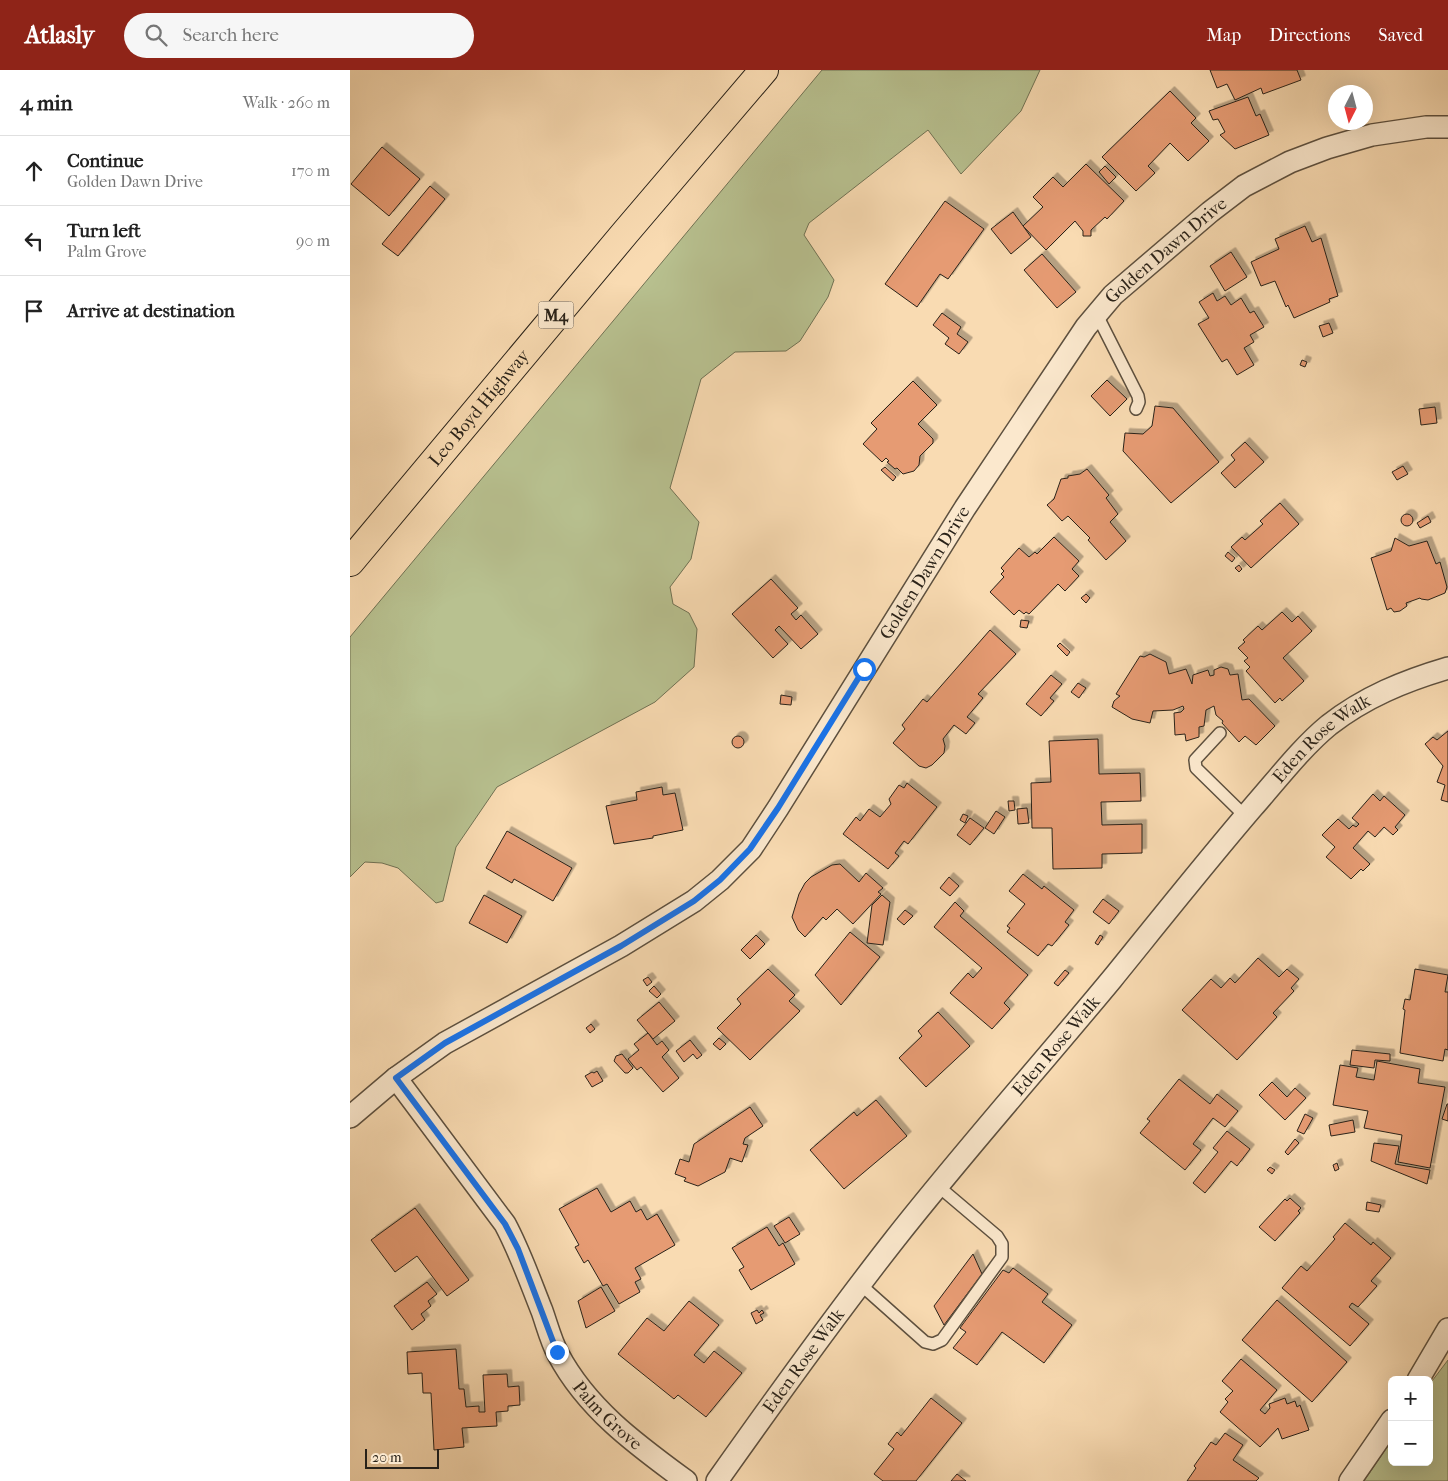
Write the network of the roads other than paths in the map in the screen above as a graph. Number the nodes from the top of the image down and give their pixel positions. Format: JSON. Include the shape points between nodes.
{"nodes":[{"id":1,"x":764,"y":70,"type":"edge"},
{"id":2,"x":1448,"y":127,"type":"edge"},
{"id":3,"x":1097,"y":315,"type":"junction"},
{"id":4,"x":1136,"y":409,"type":"dead end"},
{"id":5,"x":350,"y":562,"type":"edge"},
{"id":6,"x":1448,"y":668,"type":"edge"},
{"id":7,"x":1220,"y":733,"type":"dead end"},
{"id":8,"x":1245,"y":816,"type":"junction"},
{"id":9,"x":396,"y":1078,"type":"junction"},
{"id":10,"x":350,"y":1117,"type":"edge"},
{"id":11,"x":938,"y":1186,"type":"junction"},
{"id":12,"x":861,"y":1285,"type":"junction"},
{"id":13,"x":1448,"y":1329,"type":"edge"},
{"id":14,"x":1420,"y":1376,"type":"edge"},
{"id":15,"x":1391,"y":1421,"type":"edge"},
{"id":16,"x":686,"y":1481,"type":"edge"},
{"id":17,"x":717,"y":1481,"type":"edge"},
{"id":18,"x":1350,"y":1481,"type":"edge"}],
"edges":[{"from":1,"to":5,"type":"main road","name":"Leo Boyd Highway","number":"M4"},
{"from":2,"to":3,"type":"street","name":"Golden Dawn Drive","via":[[1372,135],[1327,148],[1290,162],[1244,186],[1113,296]]},
{"from":3,"to":4,"type":"lane","via":[[1138,396]]},
{"from":3,"to":9,"type":"street","name":"Golden Dawn Drive","via":[[965,508],[750,849],[694,901],[621,946],[445,1043]]},
{"from":6,"to":8,"type":"street","name":"Eden Rose Walk","via":[[1408,680],[1368,698],[1327,726]]},
{"from":7,"to":8,"type":"lane","via":[[1195,760],[1196,768]]},
{"from":8,"to":11,"type":"street","name":"Eden Rose Walk"},
{"from":9,"to":10,"type":"street","name":"Golden Dawn Drive"},
{"from":9,"to":16,"type":"street","name":"Palm Grove","via":[[505,1224],[518,1249],[557,1352],[573,1380],[622,1432]]},
{"from":11,"to":12,"type":"street","name":"Eden Rose Walk"},
{"from":11,"to":12,"type":"lane","via":[[997,1236],[1002,1244],[1002,1257],[942,1340],[933,1344],[925,1342]]},
{"from":12,"to":17,"type":"street","name":"Eden Rose Walk"},
{"from":13,"to":14,"type":"street"},
{"from":15,"to":18,"type":"street"}]}
